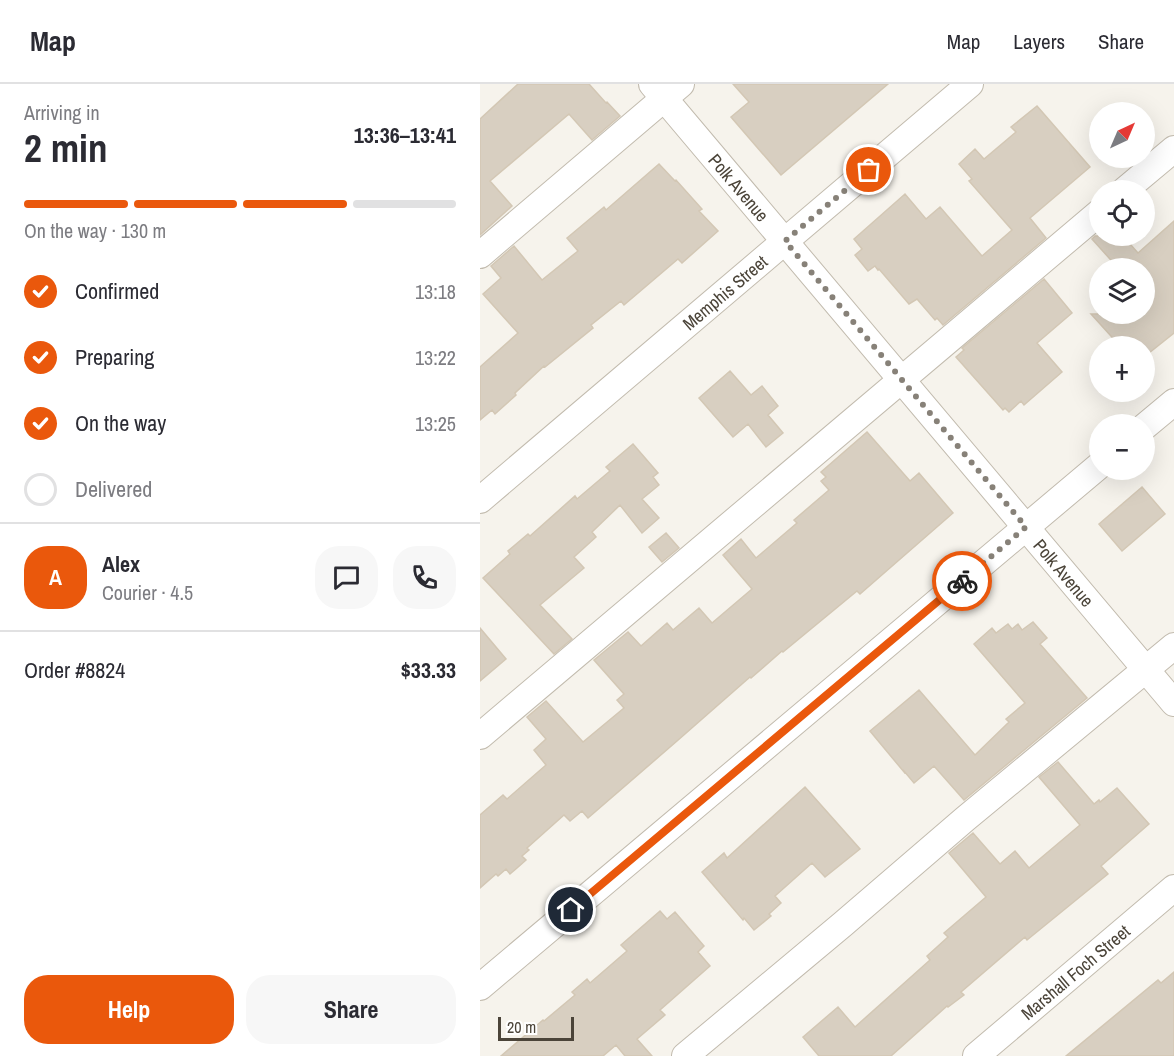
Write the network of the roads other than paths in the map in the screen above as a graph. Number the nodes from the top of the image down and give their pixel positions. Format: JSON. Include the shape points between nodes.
{"nodes":[{"id":1,"x":970,"y":84,"type":"edge"},
{"id":2,"x":666,"y":89,"type":"edge"},
{"id":3,"x":1174,"y":149,"type":"edge"},
{"id":4,"x":1137,"y":180,"type":"edge"},
{"id":5,"x":1089,"y":221,"type":"edge"},
{"id":6,"x":785,"y":241,"type":"junction"},
{"id":7,"x":480,"y":255,"type":"edge"},
{"id":8,"x":902,"y":380,"type":"junction"},
{"id":9,"x":1174,"y":402,"type":"edge"},
{"id":10,"x":1155,"y":418,"type":"edge"},
{"id":11,"x":1089,"y":474,"type":"edge"},
{"id":12,"x":480,"y":500,"type":"edge"},
{"id":13,"x":1026,"y":527,"type":"junction"},
{"id":14,"x":1174,"y":646,"type":"edge"},
{"id":15,"x":1146,"y":670,"type":"junction"},
{"id":16,"x":1174,"y":703,"type":"edge"},
{"id":17,"x":480,"y":736,"type":"edge"},
{"id":18,"x":1174,"y":888,"type":"edge"},
{"id":19,"x":480,"y":987,"type":"edge"},
{"id":20,"x":685,"y":1056,"type":"edge"},
{"id":21,"x":976,"y":1056,"type":"edge"}],
"edges":[{"from":1,"to":6,"type":"street","name":"Memphis Street"},
{"from":2,"to":6,"type":"street","name":"Polk Avenue"},
{"from":2,"to":7,"type":"street"},
{"from":3,"to":4,"type":"street"},
{"from":5,"to":8,"type":"street"},
{"from":6,"to":8,"type":"street","name":"Polk Avenue"},
{"from":6,"to":12,"type":"street","name":"Memphis Street"},
{"from":8,"to":13,"type":"street","name":"Polk Avenue"},
{"from":8,"to":17,"type":"street"},
{"from":9,"to":10,"type":"street"},
{"from":11,"to":13,"type":"street"},
{"from":13,"to":15,"type":"street","name":"Polk Avenue"},
{"from":13,"to":19,"type":"street"},
{"from":14,"to":15,"type":"street"},
{"from":15,"to":16,"type":"street","name":"Polk Avenue"},
{"from":15,"to":20,"type":"street"},
{"from":18,"to":21,"type":"street","name":"Marshall Foch Street"}]}
